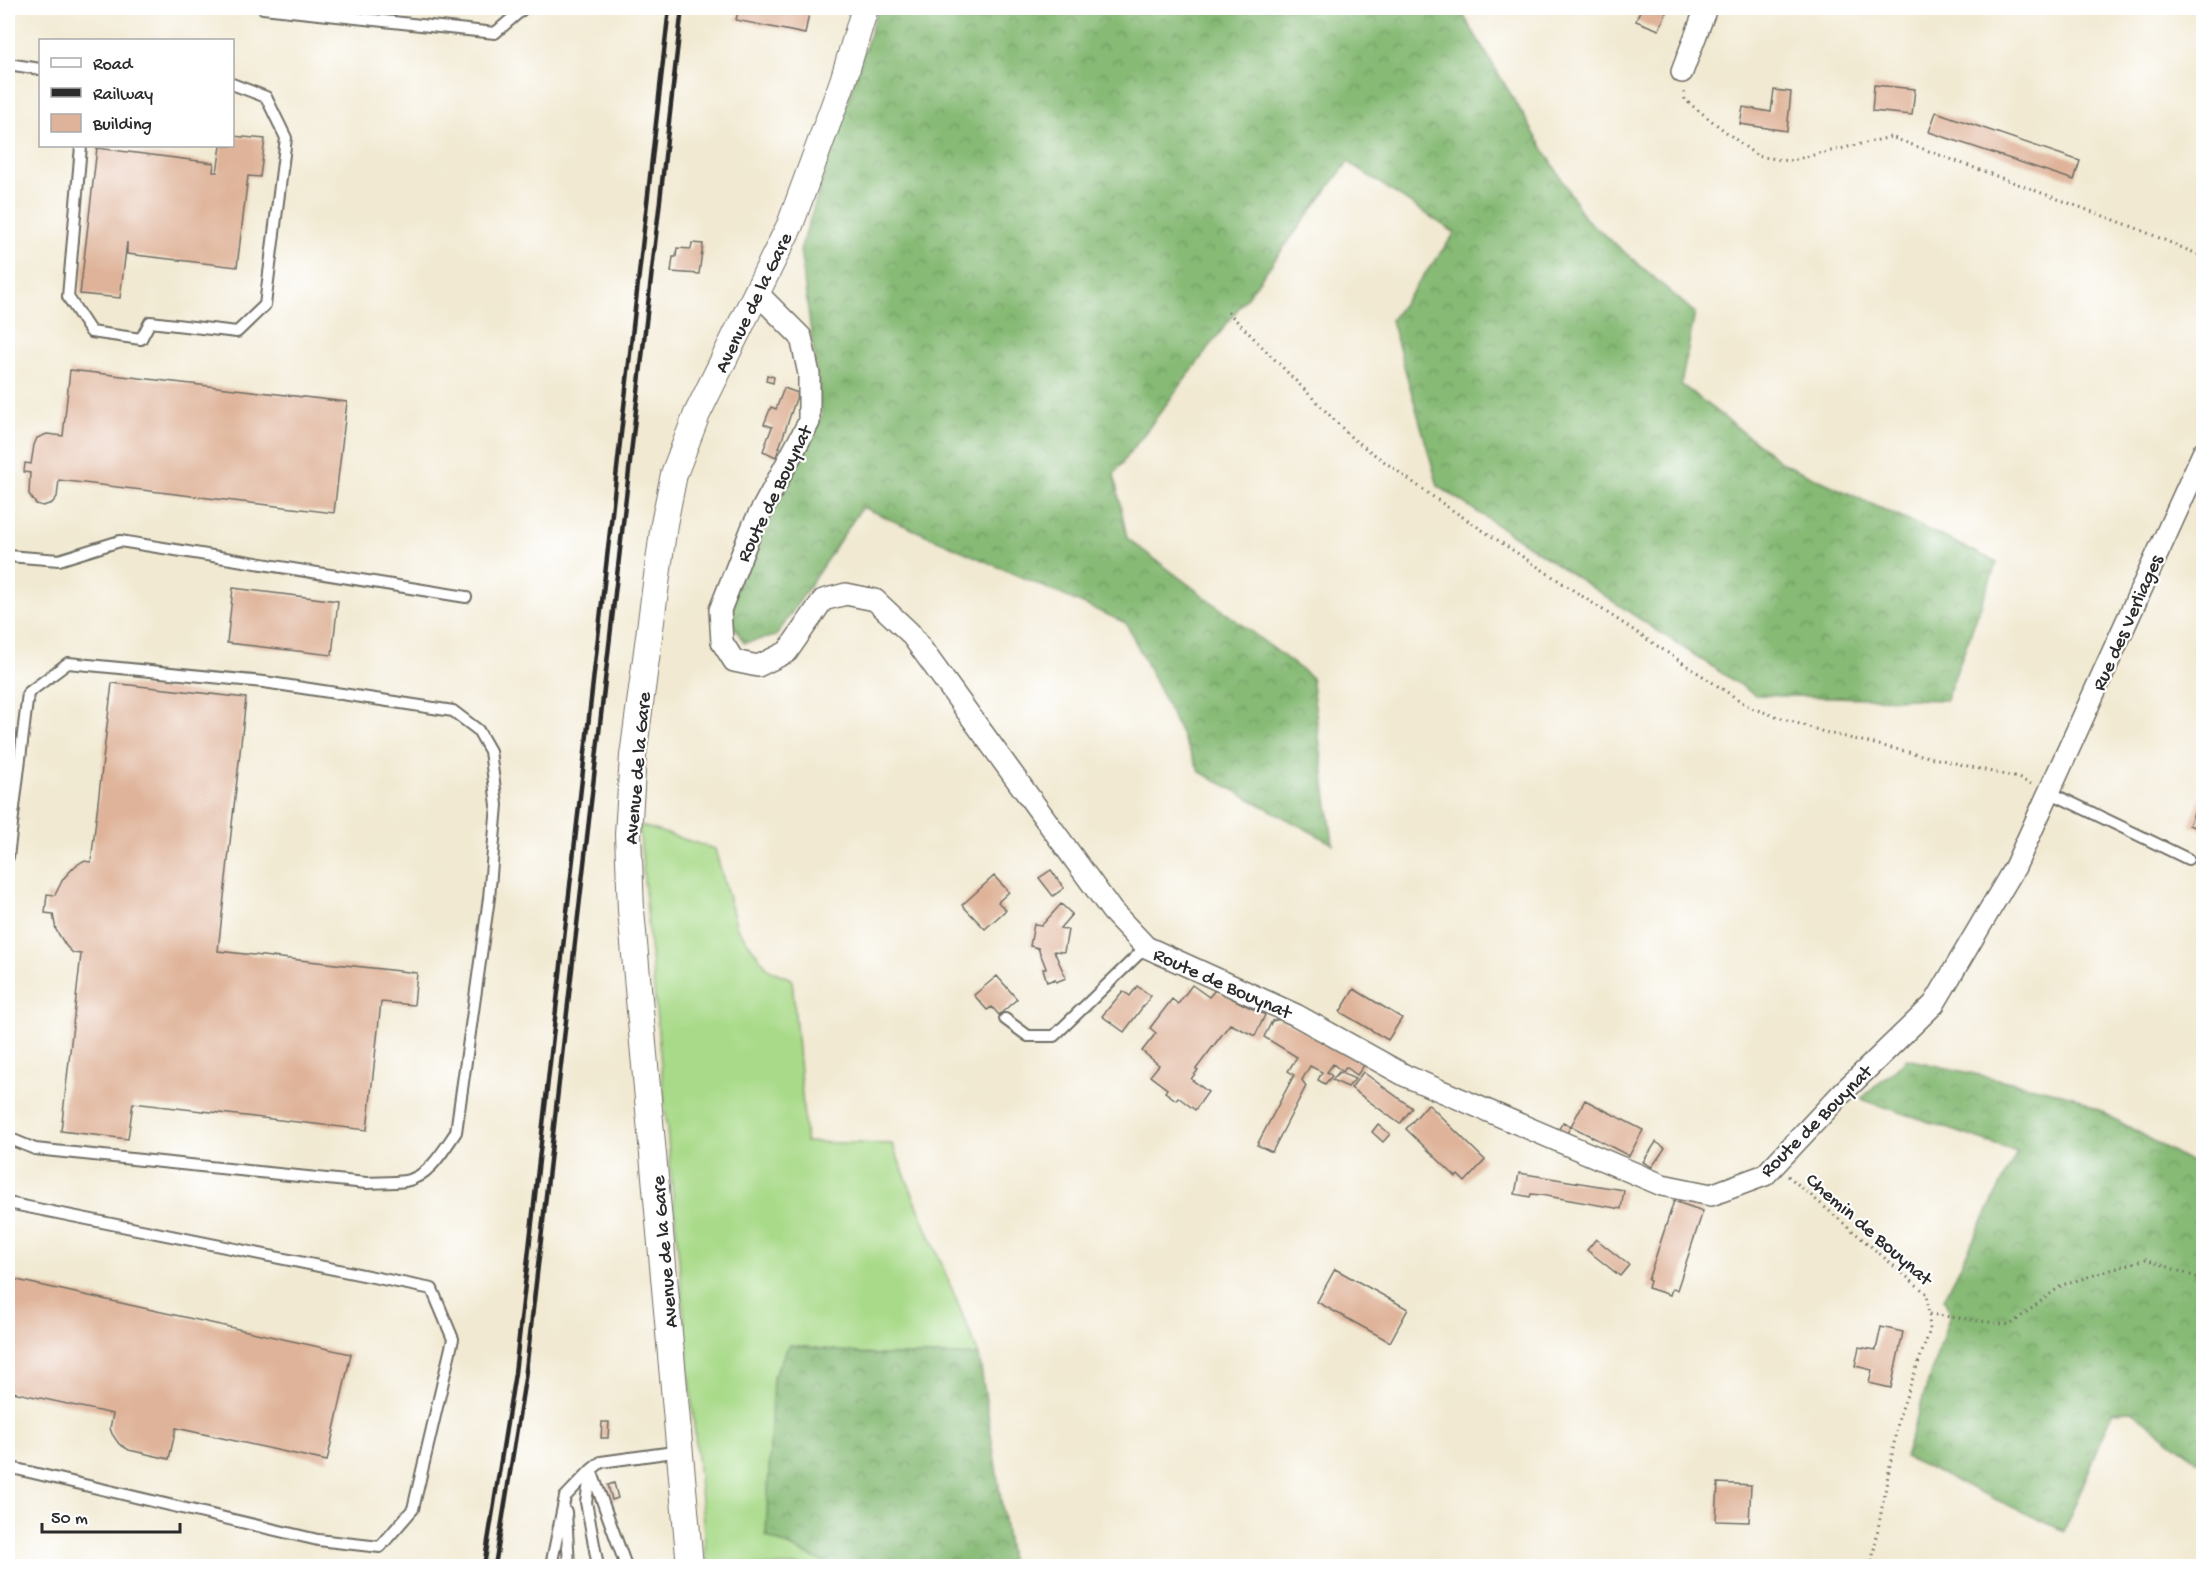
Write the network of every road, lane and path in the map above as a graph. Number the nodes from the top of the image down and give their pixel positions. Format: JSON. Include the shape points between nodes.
{"nodes":[{"id":1,"x":263,"y":8,"type":"edge"},
{"id":2,"x":524,"y":8,"type":"edge"},
{"id":3,"x":865,"y":8,"type":"edge"},
{"id":4,"x":1706,"y":8,"type":"edge"},
{"id":5,"x":8,"y":64,"type":"edge"},
{"id":6,"x":39,"y":69,"type":"edge"},
{"id":7,"x":1682,"y":72,"type":"joint"},
{"id":8,"x":234,"y":85,"type":"edge"},
{"id":9,"x":81,"y":147,"type":"edge"},
{"id":10,"x":2204,"y":257,"type":"edge"},
{"id":11,"x":757,"y":294,"type":"junction"},
{"id":12,"x":1228,"y":312,"type":"dead end"},
{"id":13,"x":2204,"y":452,"type":"edge"},
{"id":14,"x":8,"y":556,"type":"edge"},
{"id":15,"x":466,"y":597,"type":"dead end"},
{"id":16,"x":2049,"y":792,"type":"junction"},
{"id":17,"x":8,"y":857,"type":"edge"},
{"id":18,"x":2188,"y":859,"type":"dead end"},
{"id":19,"x":1146,"y":947,"type":"junction"},
{"id":20,"x":1005,"y":1019,"type":"dead end"},
{"id":21,"x":8,"y":1135,"type":"edge"},
{"id":22,"x":1776,"y":1163,"type":"junction"},
{"id":23,"x":8,"y":1203,"type":"edge"},
{"id":24,"x":2204,"y":1280,"type":"edge"},
{"id":25,"x":1929,"y":1314,"type":"junction"},
{"id":26,"x":681,"y":1451,"type":"junction"},
{"id":27,"x":8,"y":1467,"type":"edge"},
{"id":28,"x":591,"y":1470,"type":"junction"},
{"id":29,"x":565,"y":1497,"type":"junction"},
{"id":30,"x":551,"y":1566,"type":"edge"},
{"id":31,"x":569,"y":1566,"type":"edge"},
{"id":32,"x":598,"y":1566,"type":"edge"},
{"id":33,"x":626,"y":1566,"type":"edge"},
{"id":34,"x":690,"y":1566,"type":"edge"},
{"id":35,"x":1871,"y":1566,"type":"edge"}],
"edges":[{"from":1,"to":2,"type":"lane","via":[[495,33]]},
{"from":3,"to":11,"type":"street","name":"Avenue de la Gare","via":[[843,81],[790,225]]},
{"from":4,"to":7,"type":"street"},
{"from":5,"to":6,"type":"lane"},
{"from":7,"to":10,"type":"path","via":[[1684,100],[1757,156],[1788,160],[1891,137]]},
{"from":8,"to":9,"type":"lane","via":[[266,98],[286,138],[265,306],[237,332],[150,322],[141,339],[91,332],[68,297]]},
{"from":11,"to":19,"type":"street","name":"Route de Bouynat","via":[[801,337],[809,374],[809,422],[753,526],[720,610],[722,642],[734,661],[758,666],[787,652],[823,600],[846,594],[875,600],[910,633],[1112,911]]},
{"from":11,"to":26,"type":"street","name":"Avenue de la Gare","via":[[697,414],[674,474],[633,756],[628,834],[631,910]]},
{"from":12,"to":16,"type":"path","via":[[1353,439],[1446,506],[1751,708],[1824,732],[2018,778]]},
{"from":13,"to":16,"type":"street","name":"Rue des Verliages"},
{"from":14,"to":15,"type":"lane","via":[[59,560],[120,541]]},
{"from":16,"to":18,"type":"lane"},
{"from":16,"to":22,"type":"street","name":"Route de Bouynat","via":[[2015,867],[1934,1004]]},
{"from":17,"to":21,"type":"lane","via":[[28,693],[68,663],[264,682],[453,711],[478,730],[490,751],[497,805],[490,886],[456,1132],[425,1173],[407,1181],[366,1183],[35,1149]]},
{"from":19,"to":20,"type":"lane","via":[[1054,1036],[1028,1036]]},
{"from":19,"to":22,"type":"street","name":"Route de Bouynat","via":[[1296,1015],[1406,1077],[1662,1185],[1711,1195],[1765,1175]]},
{"from":22,"to":25,"type":"path","name":"Chemin de Bouynat","via":[[1927,1294]]},
{"from":23,"to":27,"type":"lane","via":[[432,1288],[453,1339],[413,1509],[381,1547],[318,1540]]},
{"from":24,"to":25,"type":"path","via":[[2146,1259],[2062,1285],[2010,1324]]},
{"from":25,"to":35,"type":"path","name":"Chemin de Bouynat","via":[[1930,1330],[1899,1417]]},
{"from":26,"to":28,"type":"lane","via":[[601,1462]]},
{"from":26,"to":34,"type":"street","name":"Avenue de la Gare"},
{"from":28,"to":29,"type":"lane"},
{"from":28,"to":32,"type":"lane","via":[[586,1502]]},
{"from":28,"to":33,"type":"lane"},
{"from":29,"to":30,"type":"lane"},
{"from":29,"to":31,"type":"lane"}]}
